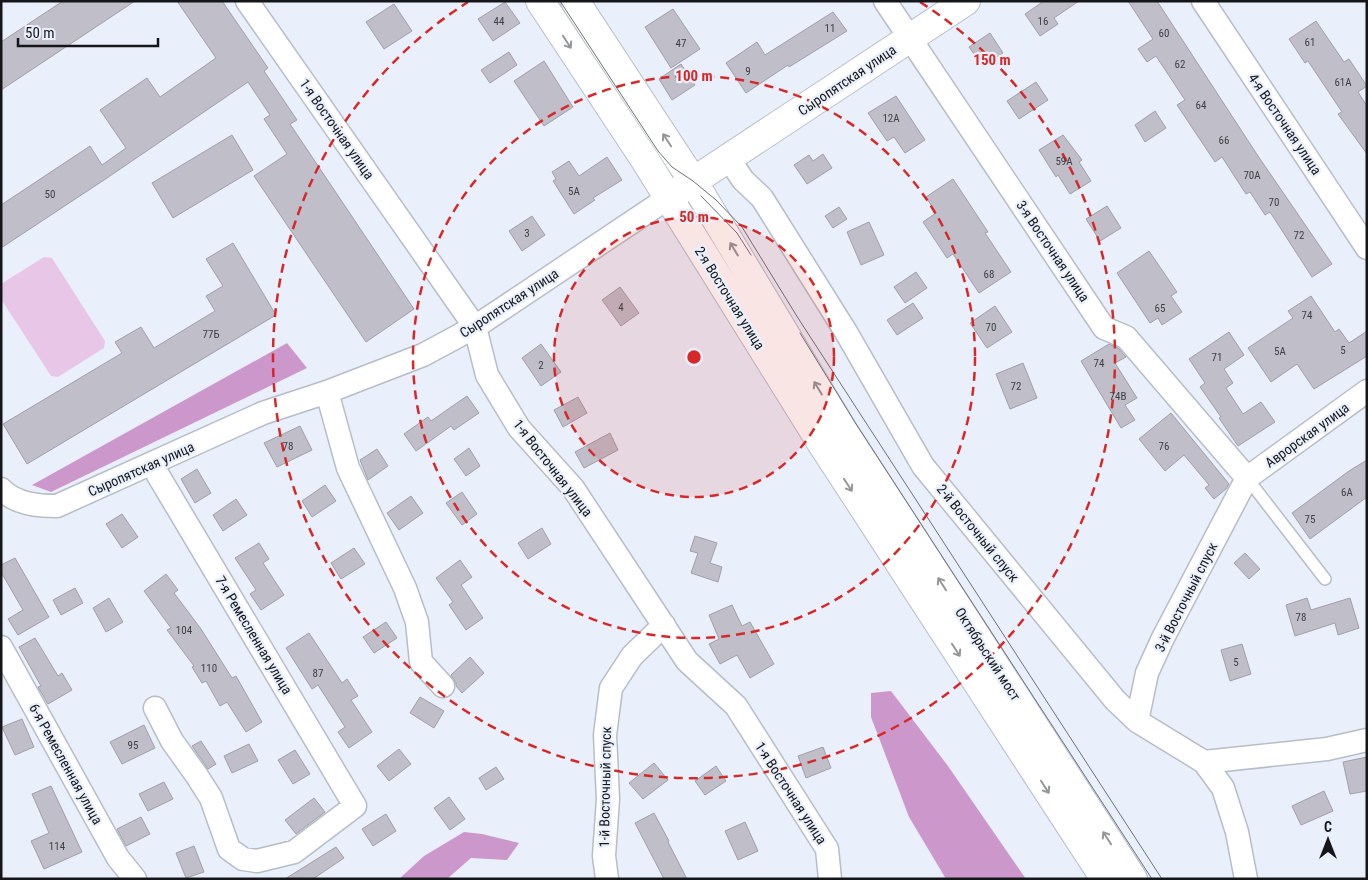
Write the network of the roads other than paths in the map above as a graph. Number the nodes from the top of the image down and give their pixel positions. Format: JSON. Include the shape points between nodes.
{"nodes":[{"id":1,"x":247,"y":1,"type":"edge"},
{"id":2,"x":540,"y":1,"type":"edge"},
{"id":3,"x":575,"y":1,"type":"edge"},
{"id":4,"x":885,"y":1,"type":"edge"},
{"id":5,"x":966,"y":1,"type":"edge"},
{"id":6,"x":1203,"y":1,"type":"edge"},
{"id":7,"x":910,"y":38,"type":"junction"},
{"id":8,"x":729,"y":159,"type":"junction"},
{"id":9,"x":693,"y":181,"type":"junction"},
{"id":10,"x":668,"y":198,"type":"junction"},
{"id":11,"x":1367,"y":248,"type":"edge"},
{"id":12,"x":475,"y":327,"type":"junction"},
{"id":13,"x":1367,"y":391,"type":"edge"},
{"id":14,"x":327,"y":392,"type":"junction"},
{"id":15,"x":832,"y":437,"type":"junction"},
{"id":16,"x":152,"y":465,"type":"junction"},
{"id":17,"x":1247,"y":478,"type":"junction"},
{"id":18,"x":3,"y":494,"type":"edge"},
{"id":19,"x":1325,"y":579,"type":"dead end"},
{"id":20,"x":664,"y":625,"type":"junction"},
{"id":21,"x":1,"y":647,"type":"edge"},
{"id":22,"x":443,"y":686,"type":"dead end"},
{"id":23,"x":155,"y":708,"type":"dead end"},
{"id":24,"x":1137,"y":721,"type":"junction"},
{"id":25,"x":1367,"y":740,"type":"edge"},
{"id":26,"x":1204,"y":762,"type":"junction"},
{"id":27,"x":117,"y":868,"type":"edge"},
{"id":28,"x":135,"y":879,"type":"edge"},
{"id":29,"x":607,"y":879,"type":"edge"},
{"id":30,"x":830,"y":879,"type":"edge"},
{"id":31,"x":1105,"y":879,"type":"edge"},
{"id":32,"x":1133,"y":879,"type":"edge"},
{"id":33,"x":1246,"y":879,"type":"edge"}],
"edges":[{"from":1,"to":12,"type":"street","name":"1-я Восточная улица"},
{"from":2,"to":10,"type":"main road","name":"2-я Восточная улица","one_way":true},
{"from":9,"to":3,"type":"main road","name":"2-я Восточная улица","one_way":true},
{"from":4,"to":7,"type":"street","name":"3-я Восточная улица"},
{"from":5,"to":7,"type":"main road","name":"Сыропятская улица"},
{"from":6,"to":11,"type":"street","name":"4-я Восточная улица"},
{"from":7,"to":8,"type":"main road","name":"Сыропятская улица"},
{"from":7,"to":17,"type":"street","name":"3-я Восточная улица","via":[[1104,328],[1126,337]]},
{"from":8,"to":9,"type":"main road","name":"Сыропятская улица"},
{"from":8,"to":24,"type":"street","name":"2-й Восточный спуск","via":[[743,180],[762,198],[846,332],[923,466],[1115,700]]},
{"from":9,"to":10,"type":"main road","name":"Сыропятская улица"},
{"from":15,"to":9,"type":"main road","name":"2-я Восточная улица","one_way":true},
{"from":10,"to":12,"type":"street","name":"Сыропятская улица"},
{"from":10,"to":15,"type":"main road","name":"2-я Восточная улица"},
{"from":12,"to":14,"type":"street","name":"Сыропятская улица","via":[[423,355]]},
{"from":12,"to":20,"type":"street","name":"1-я Восточная улица","via":[[487,375],[519,428],[573,488]]},
{"from":13,"to":17,"type":"street","name":"Аврорская улица"},
{"from":14,"to":16,"type":"street","name":"Сыропятская улица","via":[[263,413]]},
{"from":14,"to":22,"type":"street","via":[[348,468],[405,588],[417,622],[421,662]]},
{"from":15,"to":31,"type":"main road","name":"Октябрьский мост","one_way":true},
{"from":32,"to":15,"type":"main road","name":"Октябрьский мост","one_way":true},
{"from":16,"to":18,"type":"street","name":"Сыропятская улица","via":[[57,506],[35,506]]},
{"from":16,"to":23,"type":"street","name":"7-я Ремесленная улица","via":[[355,806],[294,852],[257,861],[243,860],[229,849],[211,798],[172,741]]},
{"from":17,"to":19,"type":"lane"},
{"from":17,"to":24,"type":"street","name":"3-й Восточный спуск","via":[[1147,673]]},
{"from":20,"to":29,"type":"street","name":"1-й Восточный спуск","via":[[632,656],[611,688],[604,735],[608,799],[604,856]]},
{"from":20,"to":30,"type":"street","name":"1-я Восточная улица","via":[[687,661],[736,706],[827,849]]},
{"from":21,"to":27,"type":"street","name":"6-я Ремесленная улица"},
{"from":24,"to":26,"type":"street","name":"2-й Восточный спуск"},
{"from":25,"to":26,"type":"street","via":[[1327,749]]},
{"from":26,"to":33,"type":"street","name":"2-й Восточный спуск","via":[[1223,788]]},
{"from":27,"to":28,"type":"street","name":"6-я Ремесленная улица"}]}
